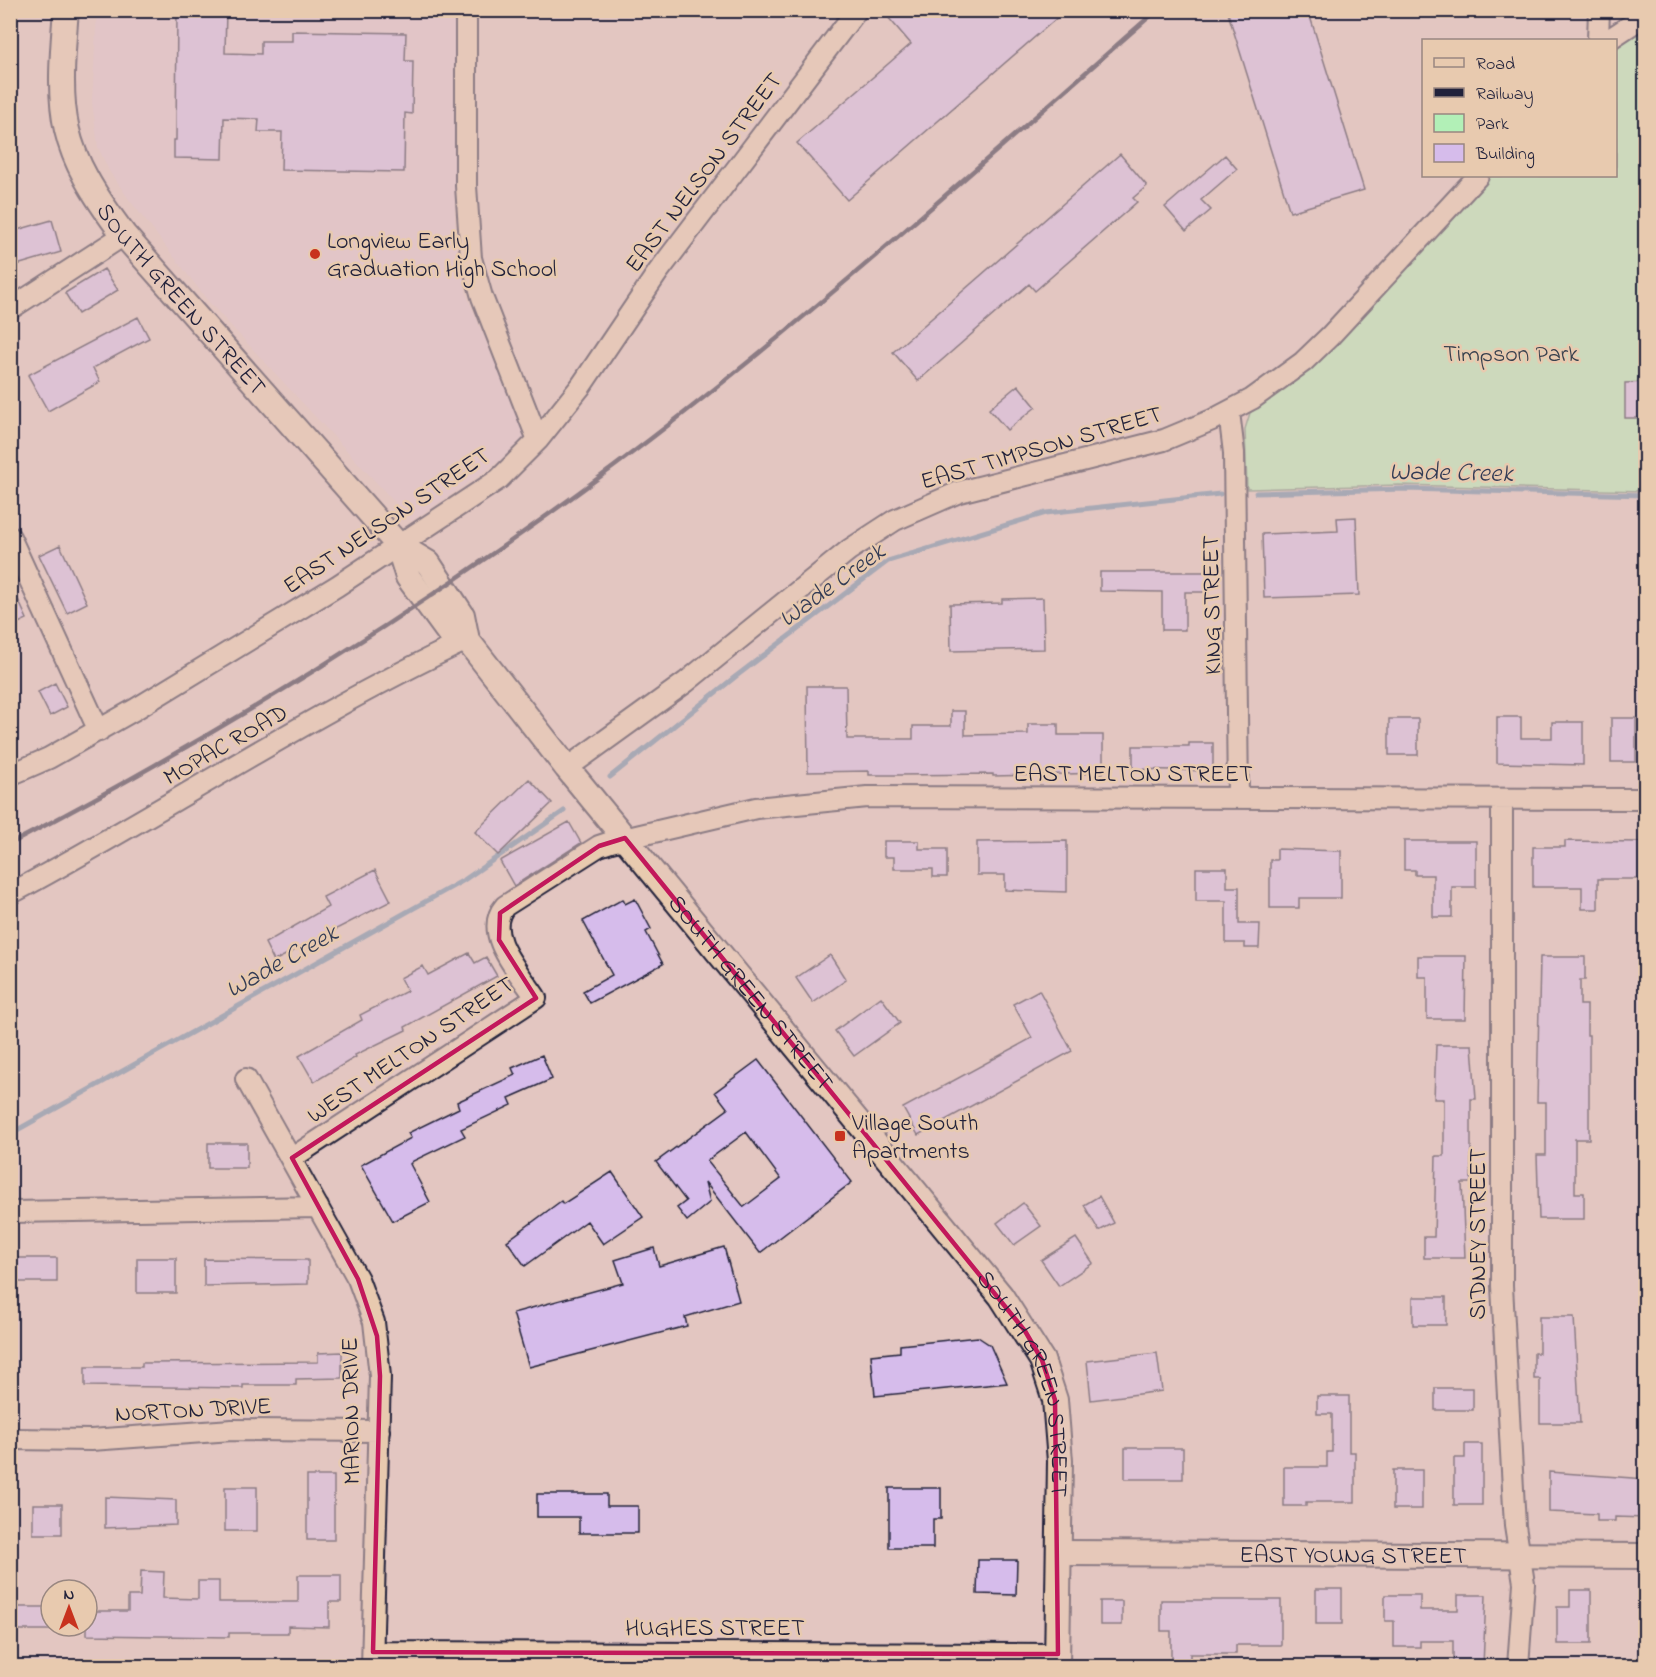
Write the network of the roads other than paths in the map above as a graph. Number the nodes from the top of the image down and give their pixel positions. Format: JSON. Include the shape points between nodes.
{"nodes":[{"id":1,"x":66,"y":10,"type":"edge"},
{"id":2,"x":466,"y":10,"type":"edge"},
{"id":3,"x":857,"y":10,"type":"edge"},
{"id":4,"x":1599,"y":10,"type":"edge"},
{"id":5,"x":1646,"y":15,"type":"edge"},
{"id":6,"x":1598,"y":39,"type":"edge"},
{"id":7,"x":1610,"y":39,"type":"edge"},
{"id":8,"x":1477,"y":177,"type":"edge"},
{"id":9,"x":124,"y":235,"type":"junction"},
{"id":10,"x":10,"y":309,"type":"edge"},
{"id":11,"x":1228,"y":412,"type":"junction"},
{"id":12,"x":538,"y":440,"type":"junction"},
{"id":13,"x":10,"y":537,"type":"edge"},
{"id":14,"x":398,"y":546,"type":"junction"},
{"id":15,"x":467,"y":640,"type":"junction"},
{"id":16,"x":99,"y":731,"type":"junction"},
{"id":17,"x":567,"y":768,"type":"junction"},
{"id":18,"x":10,"y":776,"type":"edge"},
{"id":19,"x":1239,"y":798,"type":"junction"},
{"id":20,"x":1502,"y":799,"type":"junction"},
{"id":21,"x":1646,"y":799,"type":"edge"},
{"id":22,"x":625,"y":838,"type":"junction"},
{"id":23,"x":10,"y":894,"type":"edge"},
{"id":24,"x":246,"y":1078,"type":"dead end"},
{"id":25,"x":292,"y":1158,"type":"junction"},
{"id":26,"x":318,"y":1207,"type":"junction"},
{"id":27,"x":10,"y":1212,"type":"edge"},
{"id":28,"x":379,"y":1431,"type":"junction"},
{"id":29,"x":10,"y":1439,"type":"edge"},
{"id":30,"x":1059,"y":1554,"type":"junction"},
{"id":31,"x":1519,"y":1555,"type":"junction"},
{"id":32,"x":1646,"y":1556,"type":"edge"},
{"id":33,"x":372,"y":1659,"type":"edge"},
{"id":34,"x":1058,"y":1660,"type":"edge"},
{"id":35,"x":1518,"y":1666,"type":"edge"}],
"edges":[{"from":1,"to":9,"type":"street","name":"SOUTH GREEN STREET","via":[[61,77],[67,138],[91,188]]},
{"from":2,"to":12,"type":"street","via":[[466,186],[471,258],[482,297]]},
{"from":3,"to":12,"type":"street","name":"EAST NELSON STREET","via":[[658,272],[581,386]]},
{"from":4,"to":6,"type":"street"},
{"from":5,"to":7,"type":"street"},
{"from":8,"to":11,"type":"street","name":"EAST TIMPSON STREET","via":[[1303,362]]},
{"from":9,"to":10,"type":"street"},
{"from":9,"to":14,"type":"street","name":"SOUTH GREEN STREET"},
{"from":11,"to":17,"type":"street","name":"EAST TIMPSON STREET","via":[[1164,440],[959,492],[895,520],[849,550],[686,682]]},
{"from":11,"to":19,"type":"street","name":"KING STREET","via":[[1234,453]]},
{"from":12,"to":14,"type":"street","name":"EAST NELSON STREET","via":[[491,485]]},
{"from":13,"to":16,"type":"street"},
{"from":14,"to":15,"type":"street","name":"SOUTH GREEN STREET","via":[[428,563],[462,615]]},
{"from":14,"to":16,"type":"street","name":"EAST NELSON STREET"},
{"from":15,"to":17,"type":"street","name":"SOUTH GREEN STREET"},
{"from":15,"to":23,"type":"street","name":"MOPAC ROAD","via":[[379,682],[108,842]]},
{"from":16,"to":18,"type":"street","name":"EAST NELSON STREET"},
{"from":17,"to":22,"type":"street","name":"SOUTH GREEN STREET"},
{"from":19,"to":20,"type":"street","name":"EAST MELTON STREET"},
{"from":19,"to":22,"type":"street","name":"EAST MELTON STREET","via":[[843,798],[756,808]]},
{"from":20,"to":21,"type":"street","name":"EAST MELTON STREET"},
{"from":20,"to":31,"type":"street","name":"SIDNEY STREET","via":[[1502,1286]]},
{"from":22,"to":25,"type":"street","name":"WEST MELTON STREET","via":[[599,846],[500,913],[499,940],[536,998]]},
{"from":22,"to":30,"type":"street","name":"SOUTH GREEN STREET","via":[[1000,1296],[1035,1348],[1047,1372],[1057,1416]]},
{"from":24,"to":25,"type":"street","name":"MARION DRIVE"},
{"from":25,"to":26,"type":"street","name":"MARION DRIVE"},
{"from":26,"to":27,"type":"street"},
{"from":26,"to":28,"type":"street","name":"MARION DRIVE","via":[[358,1279],[372,1315],[380,1362]]},
{"from":28,"to":29,"type":"street","name":"NORTON DRIVE","via":[[232,1430],[92,1440]]},
{"from":28,"to":33,"type":"street","name":"MARION DRIVE"},
{"from":30,"to":31,"type":"street","name":"EAST YOUNG STREET"},
{"from":30,"to":34,"type":"street","name":"SOUTH GREEN STREET"},
{"from":31,"to":32,"type":"street","name":"EAST YOUNG STREET"},
{"from":31,"to":35,"type":"street","name":"SIDNEY STREET","via":[[1524,1582]]},
{"from":33,"to":34,"type":"street","name":"HUGHES STREET"}]}
